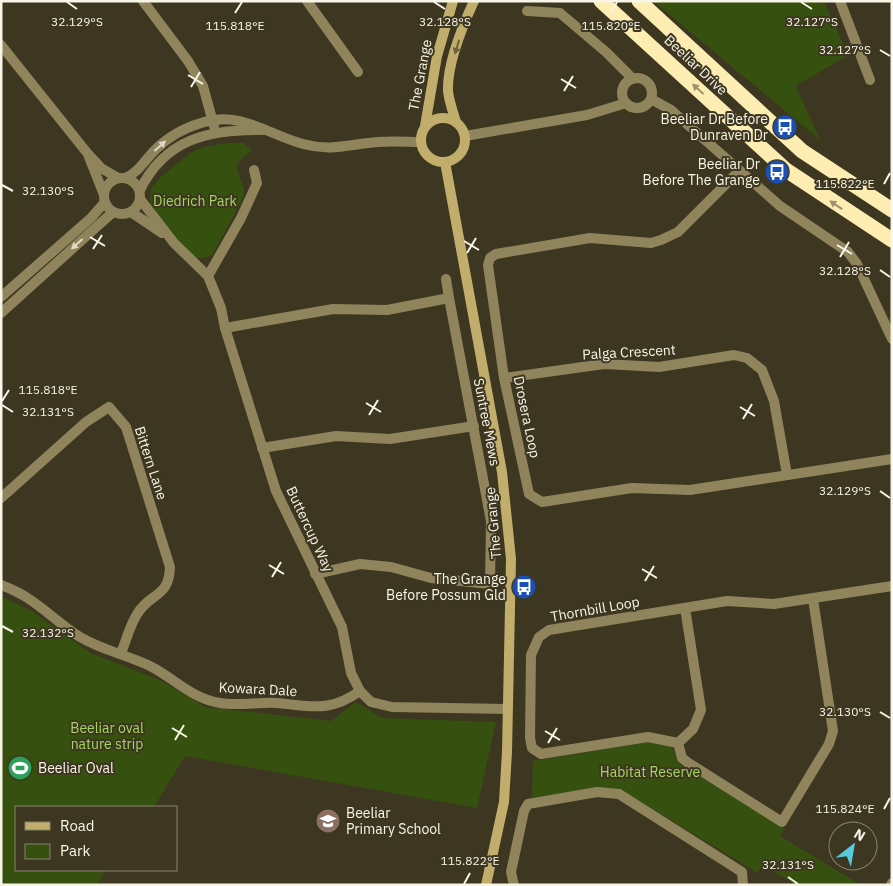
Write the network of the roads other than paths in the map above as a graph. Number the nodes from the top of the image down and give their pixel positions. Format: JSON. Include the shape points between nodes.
{"nodes":[{"id":1,"x":143,"y":1,"type":"edge"},
{"id":2,"x":306,"y":1,"type":"edge"},
{"id":3,"x":453,"y":1,"type":"edge"},
{"id":4,"x":474,"y":1,"type":"edge"},
{"id":5,"x":600,"y":1,"type":"edge"},
{"id":6,"x":639,"y":1,"type":"edge"},
{"id":7,"x":840,"y":1,"type":"edge"},
{"id":8,"x":527,"y":11,"type":"dead end"},
{"id":9,"x":1,"y":45,"type":"edge"},
{"id":10,"x":358,"y":72,"type":"dead end"},
{"id":11,"x":633,"y":79,"type":"junction"},
{"id":12,"x":870,"y":80,"type":"dead end"},
{"id":13,"x":651,"y":99,"type":"junction"},
{"id":14,"x":626,"y":103,"type":"junction"},
{"id":15,"x":212,"y":120,"type":"junction"},
{"id":16,"x":456,"y":122,"type":"junction"},
{"id":17,"x":425,"y":126,"type":"junction"},
{"id":18,"x":268,"y":130,"type":"junction"},
{"id":19,"x":215,"y":132,"type":"junction"},
{"id":20,"x":465,"y":136,"type":"junction"},
{"id":21,"x":420,"y":142,"type":"junction"},
{"id":22,"x":88,"y":154,"type":"junction"},
{"id":23,"x":445,"y":162,"type":"junction"},
{"id":24,"x":254,"y":170,"type":"dead end"},
{"id":25,"x":738,"y":171,"type":"junction"},
{"id":26,"x":121,"y":178,"type":"junction"},
{"id":27,"x":140,"y":194,"type":"junction"},
{"id":28,"x":104,"y":198,"type":"junction"},
{"id":29,"x":892,"y":210,"type":"edge"},
{"id":30,"x":113,"y":212,"type":"junction"},
{"id":31,"x":131,"y":212,"type":"junction"},
{"id":32,"x":867,"y":225,"type":"junction"},
{"id":33,"x":892,"y":230,"type":"edge"},
{"id":34,"x":892,"y":240,"type":"edge"},
{"id":35,"x":174,"y":243,"type":"junction"},
{"id":36,"x":208,"y":276,"type":"junction"},
{"id":37,"x":446,"y":279,"type":"dead end"},
{"id":38,"x":2,"y":295,"type":"edge"},
{"id":39,"x":448,"y":298,"type":"junction"},
{"id":40,"x":9,"y":306,"type":"junction"},
{"id":41,"x":1,"y":313,"type":"edge"},
{"id":42,"x":225,"y":328,"type":"junction"},
{"id":43,"x":892,"y":339,"type":"edge"},
{"id":44,"x":504,"y":378,"type":"junction"},
{"id":45,"x":474,"y":426,"type":"junction"},
{"id":46,"x":262,"y":448,"type":"junction"},
{"id":47,"x":892,"y":459,"type":"edge"},
{"id":48,"x":787,"y":475,"type":"junction"},
{"id":49,"x":1,"y":498,"type":"edge"},
{"id":50,"x":315,"y":574,"type":"junction"},
{"id":51,"x":1,"y":585,"type":"edge"},
{"id":52,"x":892,"y":586,"type":"edge"},
{"id":53,"x":813,"y":600,"type":"junction"},
{"id":54,"x":685,"y":608,"type":"junction"},
{"id":55,"x":121,"y":653,"type":"junction"},
{"id":56,"x":360,"y":691,"type":"junction"},
{"id":57,"x":508,"y":708,"type":"junction"},
{"id":58,"x":678,"y":743,"type":"junction"},
{"id":59,"x":486,"y":885,"type":"edge"},
{"id":60,"x":514,"y":885,"type":"edge"},
{"id":61,"x":743,"y":885,"type":"edge"}],
"edges":[{"from":1,"to":15,"type":"street","via":[[203,86]]},
{"from":2,"to":10,"type":"street"},
{"from":3,"to":17,"type":"street","name":"The Grange","via":[[437,56]]},
{"from":4,"to":16,"type":"street","one_way":true,"via":[[455,52],[449,81],[448,92]]},
{"from":32,"to":5,"type":"highway","name":"Beeliar Drive","one_way":true,"via":[[786,170]]},
{"from":6,"to":29,"type":"highway","name":"Beeliar Drive","via":[[802,151]]},
{"from":7,"to":12,"type":"street"},
{"from":8,"to":11,"type":"street","via":[[560,13]]},
{"from":9,"to":22,"type":"street"},
{"from":11,"to":13,"type":"street","via":[[648,84]]},
{"from":11,"to":14,"type":"street","via":[[623,89]]},
{"from":13,"to":14,"type":"street","via":[[640,108]]},
{"from":13,"to":25,"type":"street","via":[[671,110]]},
{"from":14,"to":20,"type":"street","via":[[587,114]]},
{"from":15,"to":18,"type":"street","via":[[229,118]]},
{"from":15,"to":19,"type":"street"},
{"from":26,"to":15,"type":"street","one_way":true,"via":[[133,175],[168,139],[182,130]]},
{"from":16,"to":17,"type":"street","via":[[443,117]]},
{"from":16,"to":20,"type":"street"},
{"from":17,"to":21,"type":"street"},
{"from":18,"to":19,"type":"street"},
{"from":18,"to":21,"type":"street","via":[[324,149],[378,142]]},
{"from":19,"to":27,"type":"street","via":[[194,139],[166,156],[147,175]]},
{"from":20,"to":23,"type":"street","via":[[463,150],[452,161]]},
{"from":21,"to":23,"type":"street","via":[[431,160]]},
{"from":22,"to":26,"type":"street","via":[[101,168]]},
{"from":22,"to":28,"type":"street"},
{"from":23,"to":57,"type":"street","name":"The Grange","via":[[502,472],[511,559]]},
{"from":24,"to":36,"type":"street","via":[[257,183]]},
{"from":25,"to":43,"type":"street","via":[[784,209],[848,252]]},
{"from":25,"to":44,"type":"street","name":"Drosera Loop","via":[[678,232],[661,240],[651,243],[590,238],[493,255],[488,265]]},
{"from":26,"to":27,"type":"street","via":[[134,182]]},
{"from":26,"to":28,"type":"street","via":[[107,186]]},
{"from":27,"to":31,"type":"street"},
{"from":27,"to":35,"type":"street","name":"Buttercup Way"},
{"from":28,"to":30,"type":"street"},
{"from":28,"to":38,"type":"street","via":[[91,218]]},
{"from":30,"to":31,"type":"street"},
{"from":30,"to":40,"type":"street","one_way":true},
{"from":31,"to":35,"type":"street","name":"Buttercup Way"},
{"from":32,"to":33,"type":"street"},
{"from":32,"to":34,"type":"highway","name":"Beeliar Drive"},
{"from":35,"to":36,"type":"street","name":"Buttercup Way"},
{"from":36,"to":42,"type":"street","name":"Buttercup Way"},
{"from":37,"to":39,"type":"street","name":"Suntree Mews"},
{"from":38,"to":40,"type":"street"},
{"from":39,"to":42,"type":"street","via":[[387,310],[333,309]]},
{"from":39,"to":45,"type":"street","name":"Suntree Mews"},
{"from":40,"to":41,"type":"street"},
{"from":42,"to":46,"type":"street","name":"Buttercup Way"},
{"from":44,"to":48,"type":"street","name":"Palga Crescent","via":[[604,364],[659,367],[734,355],[747,358],[762,370],[774,401]]},
{"from":44,"to":48,"type":"street","name":"Drosera Loop","via":[[530,494],[538,501],[632,488],[690,490]]},
{"from":45,"to":46,"type":"street","via":[[390,440],[336,436]]},
{"from":45,"to":50,"type":"street","name":"Suntree Mews","via":[[491,521],[490,584],[431,578],[391,567],[360,564]]},
{"from":46,"to":50,"type":"street","name":"Buttercup Way","via":[[276,491]]},
{"from":47,"to":48,"type":"street","name":"Drosera Loop"},
{"from":49,"to":55,"type":"street","name":"Bittern Lane","via":[[86,422],[109,407],[126,427],[170,567],[169,581],[164,590],[149,599],[136,616]]},
{"from":50,"to":56,"type":"street","name":"Buttercup Way","via":[[342,627],[351,673]]},
{"from":51,"to":55,"type":"street","name":"Kowara Dale","via":[[38,604],[79,636]]},
{"from":52,"to":53,"type":"street","name":"Thornbill Loop"},
{"from":53,"to":54,"type":"street","name":"Thornbill Loop","via":[[774,604],[728,601]]},
{"from":53,"to":58,"type":"street","via":[[833,731],[829,744],[782,822],[687,762],[682,758]]},
{"from":54,"to":58,"type":"street","via":[[701,710],[693,729]]},
{"from":54,"to":58,"type":"street","name":"Thornbill Loop","via":[[555,627],[539,637],[531,655],[530,738],[536,752],[541,754],[648,737]]},
{"from":55,"to":56,"type":"street","name":"Kowara Dale","via":[[152,667],[192,694],[220,703],[267,702],[328,707]]},
{"from":56,"to":57,"type":"street","via":[[371,702],[392,707]]},
{"from":57,"to":59,"type":"street","name":"The Grange","via":[[504,802]]},
{"from":60,"to":61,"type":"street","via":[[511,872],[528,804],[603,791],[619,794],[742,872]]}]}
